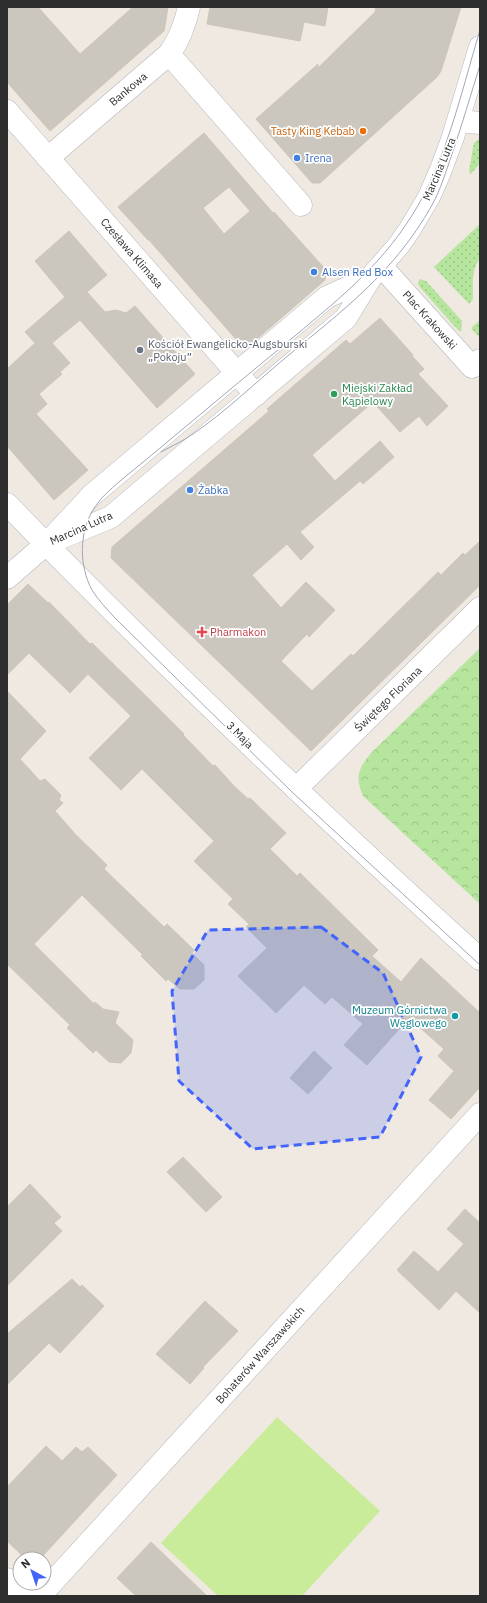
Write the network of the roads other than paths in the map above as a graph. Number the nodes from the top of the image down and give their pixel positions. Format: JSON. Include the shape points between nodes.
{"nodes":[{"id":1,"x":189,"y":7,"type":"edge"},
{"id":2,"x":480,"y":47,"type":"edge"},
{"id":3,"x":170,"y":54,"type":"junction"},
{"id":4,"x":7,"y":111,"type":"edge"},
{"id":5,"x":458,"y":121,"type":"junction"},
{"id":6,"x":480,"y":123,"type":"edge"},
{"id":7,"x":48,"y":158,"type":"junction"},
{"id":8,"x":301,"y":205,"type":"dead end"},
{"id":9,"x":376,"y":272,"type":"junction"},
{"id":10,"x":480,"y":360,"type":"edge"},
{"id":11,"x":237,"y":373,"type":"junction"},
{"id":12,"x":256,"y":395,"type":"junction"},
{"id":13,"x":7,"y":504,"type":"edge"},
{"id":14,"x":46,"y":544,"type":"junction"},
{"id":15,"x":7,"y":578,"type":"edge"},
{"id":16,"x":480,"y":608,"type":"edge"},
{"id":17,"x":296,"y":789,"type":"junction"},
{"id":18,"x":480,"y":959,"type":"edge"},
{"id":19,"x":480,"y":1114,"type":"edge"},
{"id":20,"x":7,"y":1579,"type":"edge"},
{"id":21,"x":25,"y":1596,"type":"edge"},
{"id":22,"x":40,"y":1596,"type":"edge"}],
"edges":[{"from":1,"to":3,"type":"street","name":"Bankowa","via":[[178,42]]},
{"from":2,"to":5,"type":"street","name":"Marcina Lutra"},
{"from":3,"to":7,"type":"street","name":"Bankowa"},
{"from":3,"to":8,"type":"street"},
{"from":4,"to":7,"type":"street","name":"Czesława Klimasa"},
{"from":5,"to":6,"type":"street"},
{"from":5,"to":9,"type":"street","name":"Marcina Lutra","via":[[429,197],[406,235]]},
{"from":7,"to":11,"type":"street","name":"Czesława Klimasa"},
{"from":9,"to":10,"type":"street","name":"Plac Krakowski","via":[[472,366]]},
{"from":9,"to":11,"type":"street","name":"Marcina Lutra","via":[[328,297]]},
{"from":9,"to":12,"type":"street","name":"Marcina Lutra","via":[[346,318]]},
{"from":11,"to":12,"type":"street","name":"Czesława Klimasa"},
{"from":11,"to":14,"type":"street","name":"Marcina Lutra","via":[[92,495]]},
{"from":12,"to":14,"type":"street","name":"Marcina Lutra","via":[[111,517]]},
{"from":13,"to":14,"type":"street","name":"3 Maja"},
{"from":14,"to":15,"type":"street"},
{"from":14,"to":17,"type":"street","name":"3 Maja"},
{"from":16,"to":17,"type":"street","name":"Świętego Floriana"},
{"from":17,"to":18,"type":"street","name":"3 Maja"},
{"from":19,"to":22,"type":"street","name":"Bohaterów Warszawskich"},
{"from":20,"to":21,"type":"street"}]}
